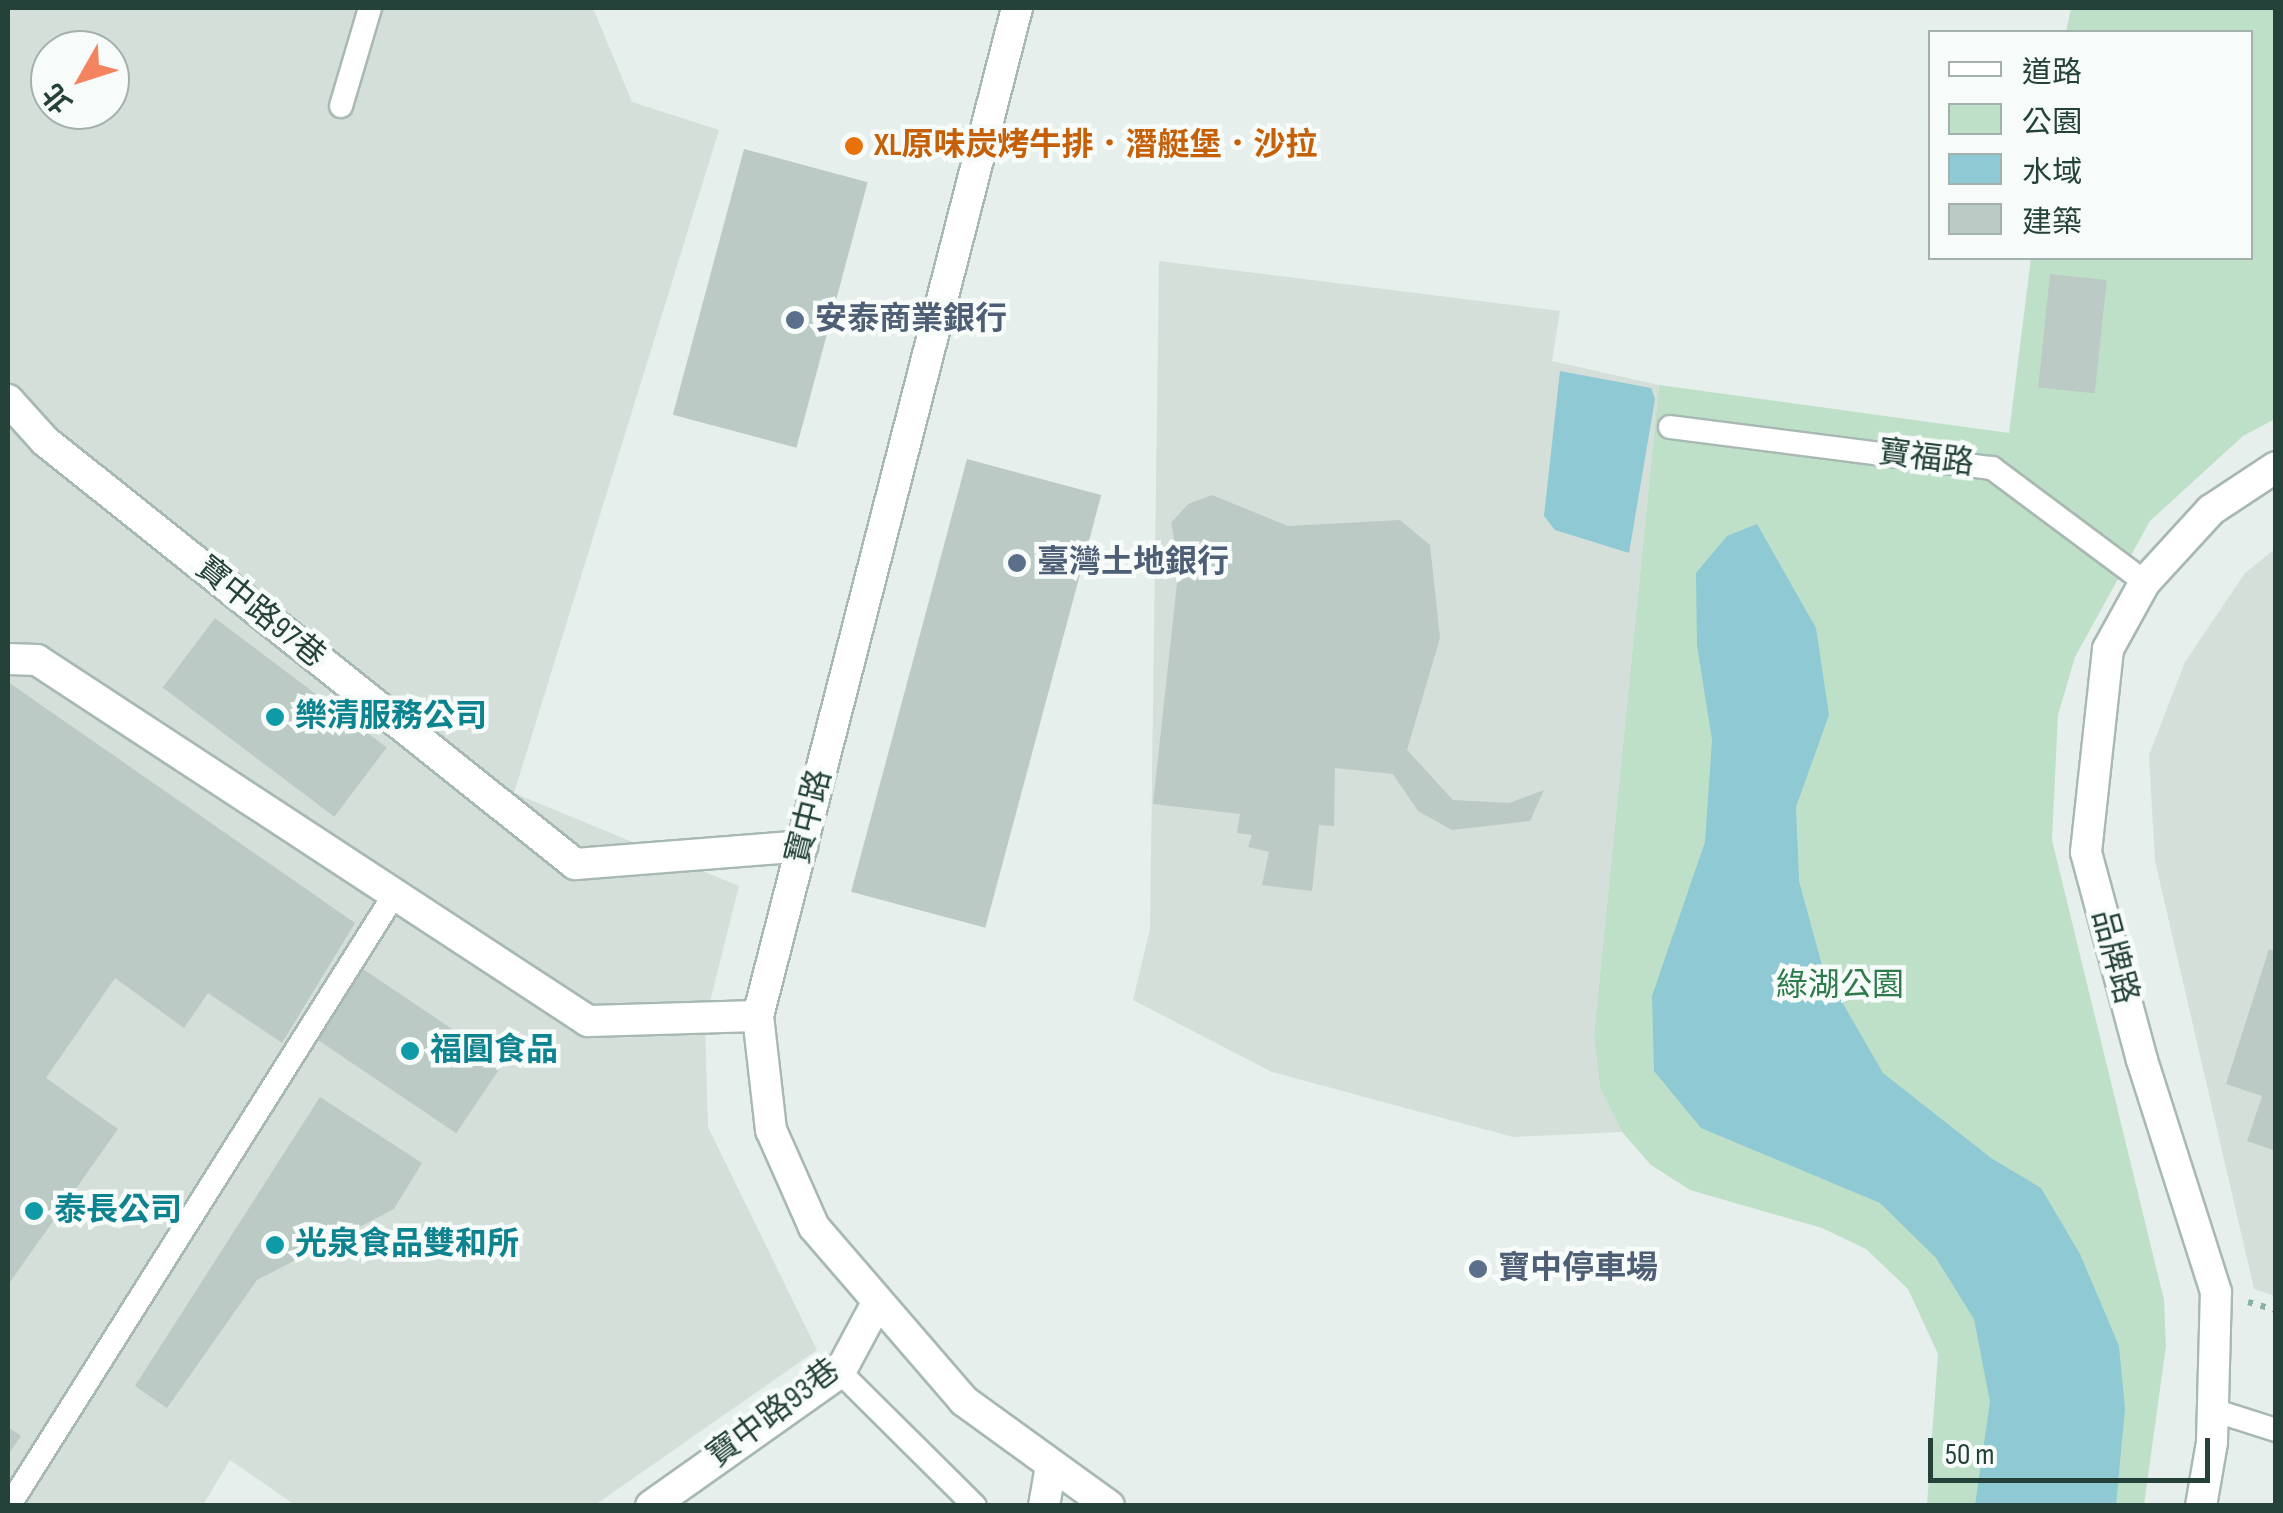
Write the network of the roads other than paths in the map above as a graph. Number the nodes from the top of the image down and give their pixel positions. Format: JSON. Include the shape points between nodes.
{"nodes":[{"id":1,"x":370,"y":8,"type":"edge"},
{"id":2,"x":1017,"y":8,"type":"edge"},
{"id":3,"x":341,"y":106,"type":"dead end"},
{"id":4,"x":8,"y":400,"type":"edge"},
{"id":5,"x":1670,"y":427,"type":"dead end"},
{"id":6,"x":2276,"y":467,"type":"edge"},
{"id":7,"x":2145,"y":582,"type":"junction"},
{"id":8,"x":8,"y":659,"type":"edge"},
{"id":9,"x":802,"y":846,"type":"junction"},
{"id":10,"x":396,"y":892,"type":"junction"},
{"id":11,"x":758,"y":1016,"type":"junction"},
{"id":12,"x":876,"y":1304,"type":"junction"},
{"id":13,"x":840,"y":1372,"type":"junction"},
{"id":14,"x":2213,"y":1410,"type":"junction"},
{"id":15,"x":2276,"y":1430,"type":"edge"},
{"id":16,"x":1051,"y":1466,"type":"junction"},
{"id":17,"x":9,"y":1506,"type":"edge"},
{"id":18,"x":651,"y":1506,"type":"edge"},
{"id":19,"x":975,"y":1506,"type":"edge"},
{"id":20,"x":1044,"y":1506,"type":"edge"},
{"id":21,"x":1109,"y":1506,"type":"edge"},
{"id":22,"x":2201,"y":1506,"type":"edge"}],
"edges":[{"from":1,"to":3,"type":"lane"},
{"from":2,"to":9,"type":"street","name":"寶中路"},
{"from":4,"to":9,"type":"street","name":"寶中路97巷","via":[[45,440],[574,864]]},
{"from":5,"to":7,"type":"lane","name":"寶福路","via":[[1992,468]]},
{"from":6,"to":7,"type":"street","name":"品牌路","via":[[2211,510]]},
{"from":7,"to":14,"type":"street","name":"品牌路","via":[[2108,649],[2086,852],[2142,1060],[2216,1292]]},
{"from":8,"to":10,"type":"street","via":[[37,660]]},
{"from":9,"to":11,"type":"street","name":"寶中路"},
{"from":10,"to":11,"type":"street","via":[[588,1021]]},
{"from":10,"to":17,"type":"lane"},
{"from":11,"to":12,"type":"street","name":"寶中路","via":[[772,1130],[814,1227]]},
{"from":12,"to":13,"type":"street","name":"寶中路93巷"},
{"from":12,"to":16,"type":"street","name":"寶中路","via":[[964,1401]]},
{"from":13,"to":18,"type":"street","name":"寶中路93巷"},
{"from":13,"to":19,"type":"lane"},
{"from":14,"to":15,"type":"lane"},
{"from":14,"to":22,"type":"street","name":"品牌路"},
{"from":16,"to":20,"type":"street"},
{"from":16,"to":21,"type":"street","name":"寶中路"}]}
